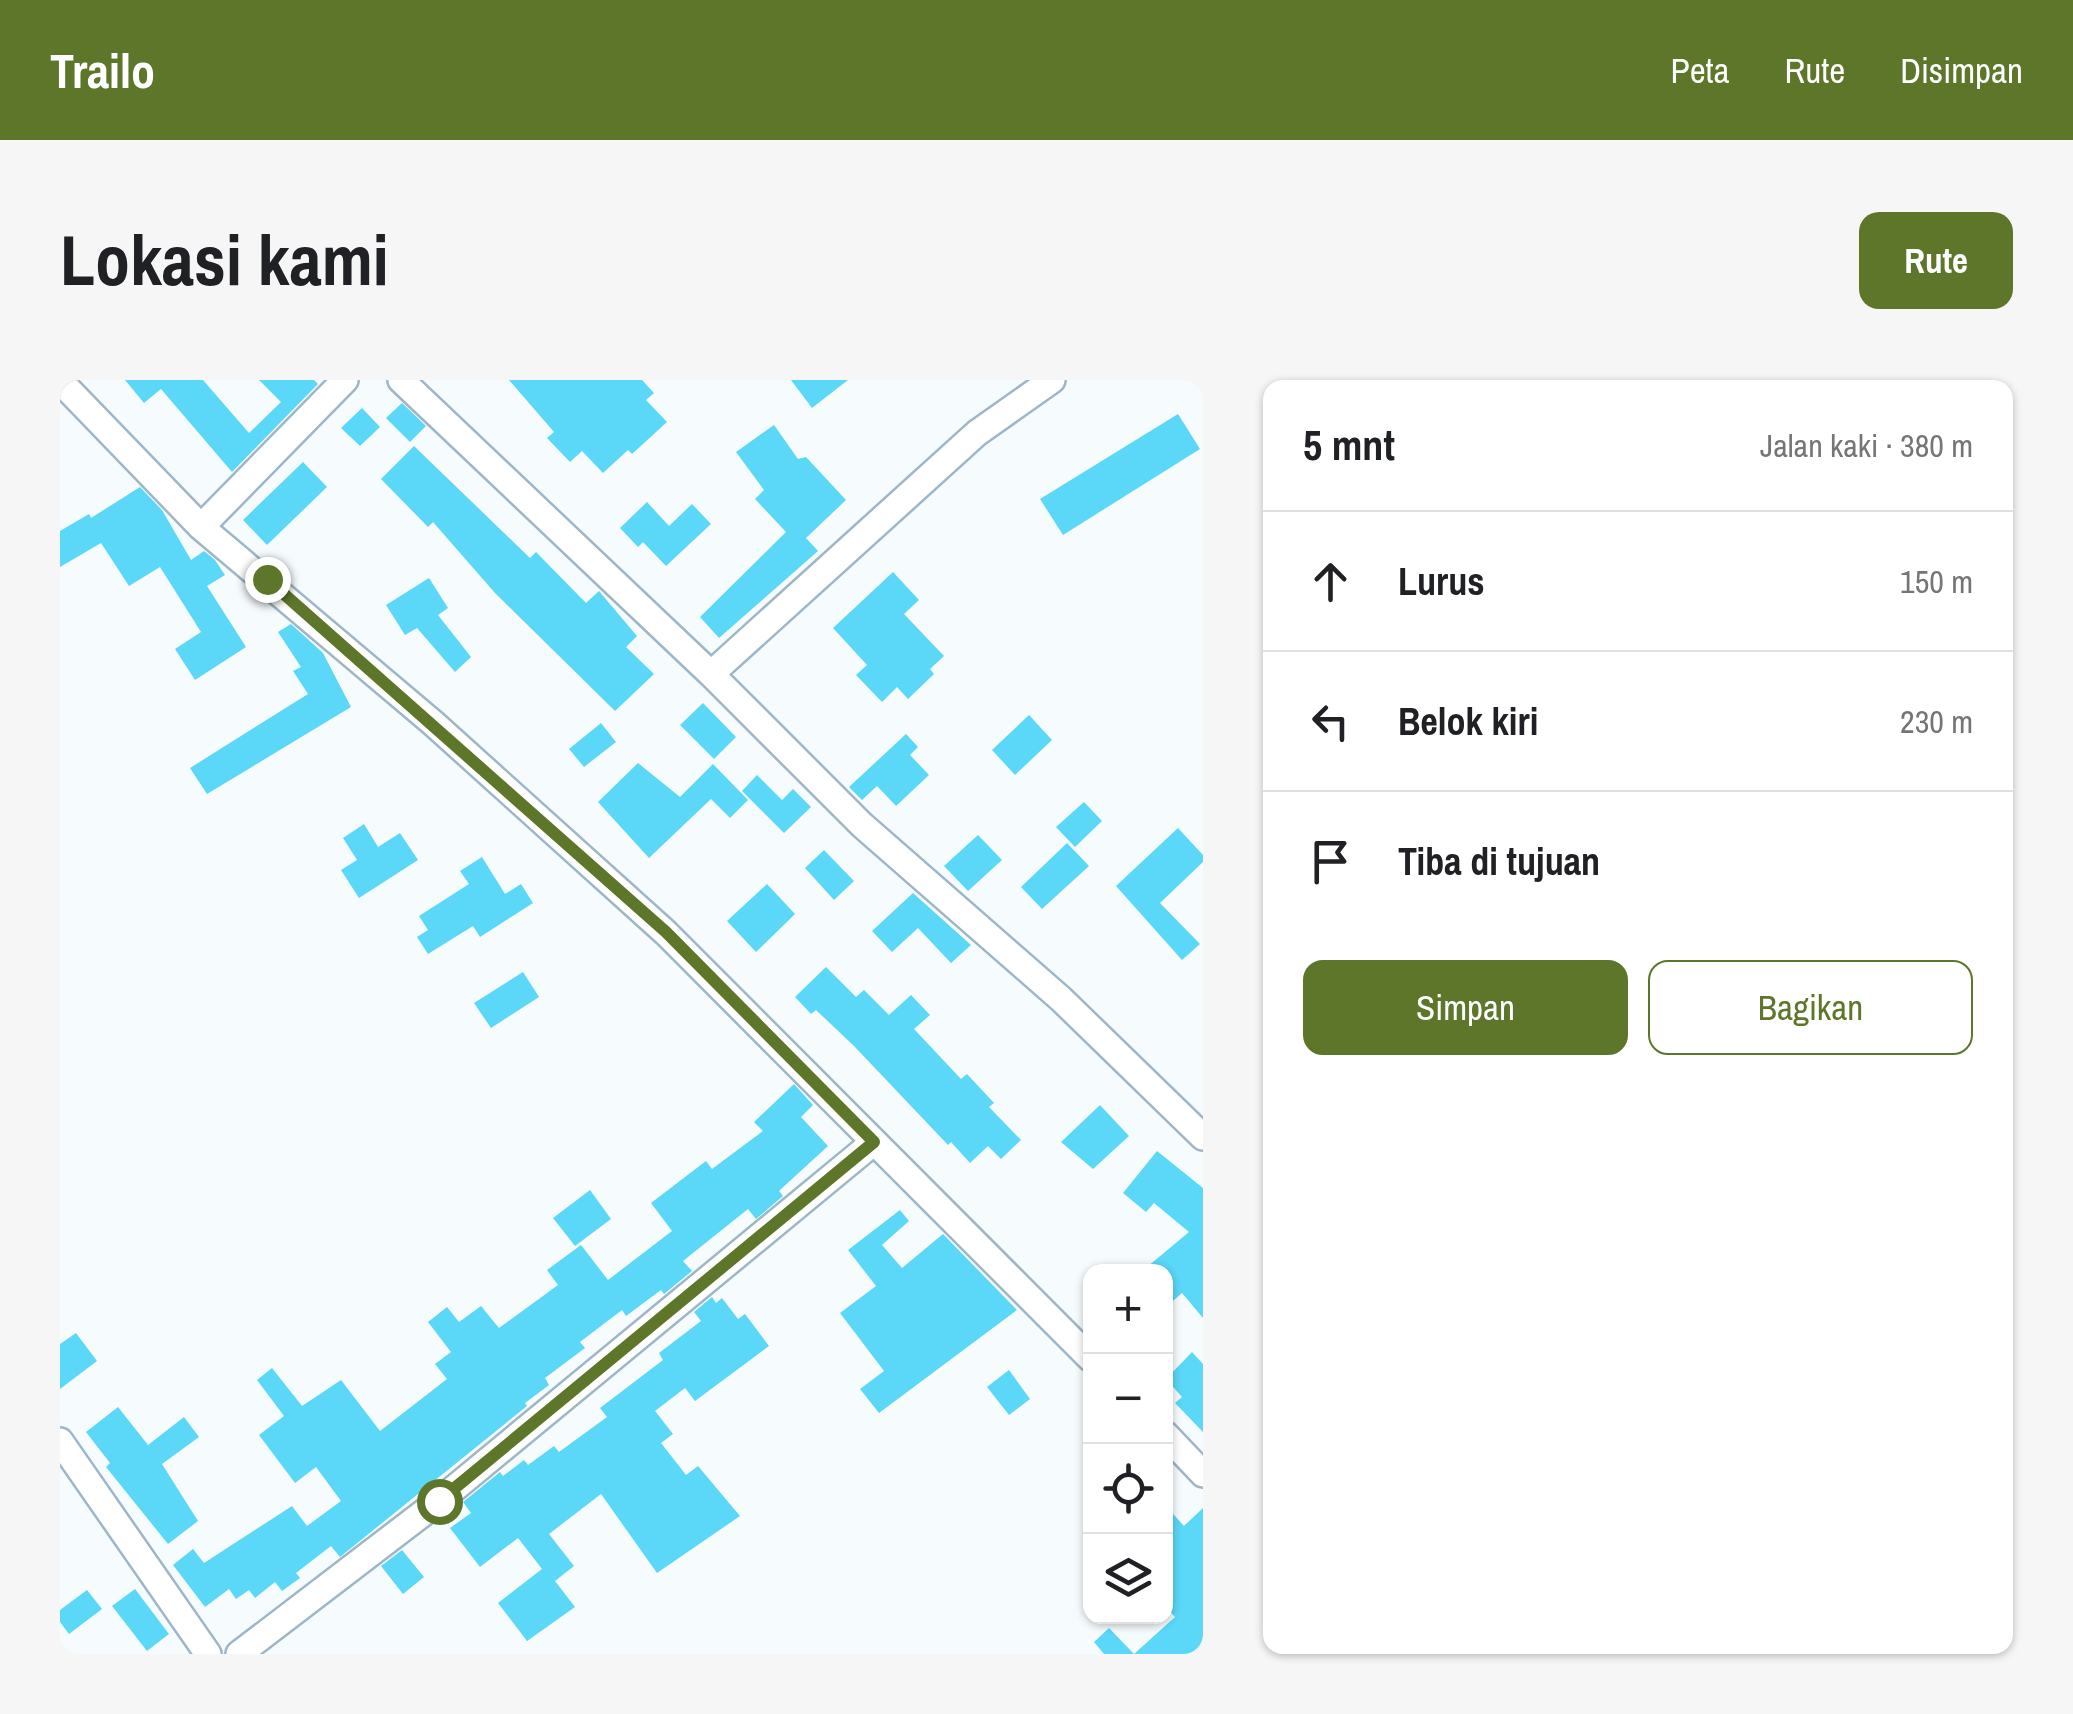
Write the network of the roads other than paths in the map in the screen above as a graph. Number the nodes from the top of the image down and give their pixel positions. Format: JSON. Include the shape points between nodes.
{"nodes":[{"id":1,"x":345,"y":380,"type":"edge"},
{"id":2,"x":400,"y":380,"type":"edge"},
{"id":3,"x":1052,"y":380,"type":"edge"},
{"id":4,"x":60,"y":381,"type":"edge"},
{"id":5,"x":202,"y":527,"type":"junction"},
{"id":6,"x":711,"y":674,"type":"junction"},
{"id":7,"x":1200,"y":1127,"type":"edge"},
{"id":8,"x":874,"y":1142,"type":"junction"},
{"id":9,"x":1086,"y":1354,"type":"edge"},
{"id":10,"x":60,"y":1441,"type":"edge"},
{"id":11,"x":1173,"y":1442,"type":"edge"},
{"id":12,"x":1203,"y":1474,"type":"edge"},
{"id":13,"x":208,"y":1654,"type":"edge"},
{"id":14,"x":239,"y":1654,"type":"edge"}],
"edges":[{"from":1,"to":5,"type":"street"},
{"from":2,"to":6,"type":"street"},
{"from":3,"to":6,"type":"street","via":[[977,433]]},
{"from":4,"to":5,"type":"street"},
{"from":5,"to":8,"type":"street","via":[[666,932]]},
{"from":6,"to":7,"type":"street","via":[[862,824]]},
{"from":8,"to":9,"type":"street"},
{"from":8,"to":14,"type":"street","via":[[439,1501]]},
{"from":10,"to":13,"type":"street"},
{"from":11,"to":12,"type":"street"}]}
